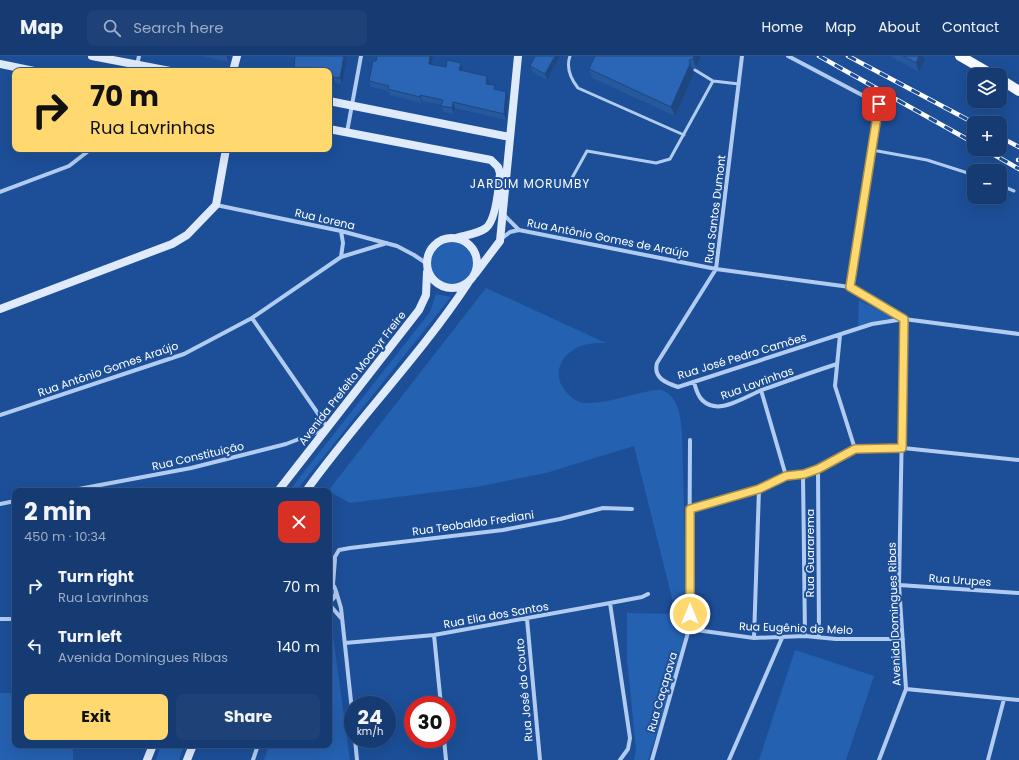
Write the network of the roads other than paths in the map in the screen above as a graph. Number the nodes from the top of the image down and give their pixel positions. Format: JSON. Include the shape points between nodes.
{"nodes":[{"id":1,"x":92,"y":56,"type":"edge"},
{"id":2,"x":140,"y":56,"type":"edge"},
{"id":3,"x":238,"y":56,"type":"edge"},
{"id":4,"x":361,"y":56,"type":"edge"},
{"id":5,"x":518,"y":56,"type":"edge"},
{"id":6,"x":570,"y":56,"type":"edge"},
{"id":7,"x":742,"y":56,"type":"edge"},
{"id":8,"x":788,"y":56,"type":"edge"},
{"id":9,"x":960,"y":56,"type":"edge"},
{"id":10,"x":0,"y":64,"type":"edge"},
{"id":11,"x":137,"y":65,"type":"junction"},
{"id":12,"x":19,"y":68,"type":"edge"},
{"id":13,"x":154,"y":68,"type":"edge"},
{"id":14,"x":234,"y":68,"type":"edge"},
{"id":15,"x":981,"y":68,"type":"edge"},
{"id":16,"x":695,"y":70,"type":"dead end"},
{"id":17,"x":713,"y":81,"type":"junction"},
{"id":18,"x":1007,"y":83,"type":"edge"},
{"id":19,"x":739,"y":84,"type":"junction"},
{"id":20,"x":1019,"y":91,"type":"edge"},
{"id":21,"x":332,"y":102,"type":"edge"},
{"id":22,"x":352,"y":106,"type":"junction"},
{"id":23,"x":332,"y":130,"type":"edge"},
{"id":24,"x":347,"y":132,"type":"junction"},
{"id":25,"x":684,"y":135,"type":"junction"},
{"id":26,"x":510,"y":137,"type":"junction"},
{"id":27,"x":872,"y":150,"type":"junction"},
{"id":28,"x":87,"y":152,"type":"edge"},
{"id":29,"x":225,"y":152,"type":"edge"},
{"id":30,"x":967,"y":173,"type":"edge"},
{"id":31,"x":567,"y":187,"type":"dead end"},
{"id":32,"x":1007,"y":188,"type":"edge"},
{"id":33,"x":1014,"y":191,"type":"dead end"},
{"id":34,"x":0,"y":192,"type":"edge"},
{"id":35,"x":216,"y":205,"type":"junction"},
{"id":36,"x":501,"y":211,"type":"junction"},
{"id":37,"x":519,"y":230,"type":"junction"},
{"id":38,"x":341,"y":231,"type":"junction"},
{"id":39,"x":456,"y":238,"type":"junction"},
{"id":40,"x":500,"y":241,"type":"junction"},
{"id":41,"x":387,"y":243,"type":"junction"},
{"id":42,"x":341,"y":257,"type":"junction"},
{"id":43,"x":427,"y":268,"type":"junction"},
{"id":44,"x":716,"y":269,"type":"junction"},
{"id":45,"x":475,"y":274,"type":"junction"},
{"id":46,"x":468,"y":283,"type":"junction"},
{"id":47,"x":850,"y":287,"type":"junction"},
{"id":48,"x":1,"y":306,"type":"edge"},
{"id":49,"x":252,"y":318,"type":"junction"},
{"id":50,"x":904,"y":319,"type":"junction"},
{"id":51,"x":1019,"y":334,"type":"edge"},
{"id":52,"x":840,"y":335,"type":"junction"},
{"id":53,"x":837,"y":364,"type":"junction"},
{"id":54,"x":655,"y":371,"type":"joint"},
{"id":55,"x":694,"y":382,"type":"junction"},
{"id":56,"x":761,"y":390,"type":"junction"},
{"id":57,"x":0,"y":415,"type":"edge"},
{"id":58,"x":328,"y":428,"type":"junction"},
{"id":59,"x":690,"y":440,"type":"dead end"},
{"id":60,"x":902,"y":448,"type":"junction"},
{"id":61,"x":855,"y":449,"type":"junction"},
{"id":62,"x":1019,"y":460,"type":"edge"},
{"id":63,"x":818,"y":469,"type":"junction"},
{"id":64,"x":804,"y":474,"type":"junction"},
{"id":65,"x":786,"y":476,"type":"junction"},
{"id":66,"x":84,"y":488,"type":"edge"},
{"id":67,"x":280,"y":488,"type":"edge"},
{"id":68,"x":308,"y":488,"type":"edge"},
{"id":69,"x":759,"y":489,"type":"junction"},
{"id":70,"x":12,"y":502,"type":"edge"},
{"id":71,"x":0,"y":504,"type":"edge"},
{"id":72,"x":632,"y":509,"type":"dead end"},
{"id":73,"x":690,"y":509,"type":"junction"},
{"id":74,"x":335,"y":558,"type":"junction"},
{"id":75,"x":332,"y":562,"type":"edge"},
{"id":76,"x":332,"y":577,"type":"edge"},
{"id":77,"x":332,"y":585,"type":"edge"},
{"id":78,"x":900,"y":585,"type":"junction"},
{"id":79,"x":336,"y":591,"type":"junction"},
{"id":80,"x":1019,"y":593,"type":"edge"},
{"id":81,"x":648,"y":594,"type":"dead end"},
{"id":82,"x":332,"y":600,"type":"edge"},
{"id":83,"x":610,"y":603,"type":"junction"},
{"id":84,"x":332,"y":607,"type":"edge"},
{"id":85,"x":0,"y":619,"type":"edge"},
{"id":86,"x":12,"y":619,"type":"edge"},
{"id":87,"x":341,"y":619,"type":"junction"},
{"id":88,"x":527,"y":619,"type":"junction"},
{"id":89,"x":689,"y":629,"type":"junction"},
{"id":90,"x":434,"y":635,"type":"junction"},
{"id":91,"x":805,"y":636,"type":"junction"},
{"id":92,"x":819,"y":637,"type":"junction"},
{"id":93,"x":754,"y":638,"type":"junction"},
{"id":94,"x":782,"y":638,"type":"junction"},
{"id":95,"x":903,"y":639,"type":"junction"},
{"id":96,"x":345,"y":643,"type":"junction"},
{"id":97,"x":906,"y":689,"type":"junction"},
{"id":98,"x":351,"y":696,"type":"edge"},
{"id":99,"x":440,"y":696,"type":"edge"},
{"id":100,"x":1004,"y":699,"type":"junction"},
{"id":101,"x":1019,"y":700,"type":"edge"},
{"id":102,"x":151,"y":748,"type":"edge"},
{"id":103,"x":192,"y":748,"type":"edge"},
{"id":104,"x":257,"y":748,"type":"edge"},
{"id":105,"x":356,"y":748,"type":"edge"},
{"id":106,"x":445,"y":748,"type":"edge"},
{"id":107,"x":146,"y":760,"type":"edge"},
{"id":108,"x":187,"y":760,"type":"edge"},
{"id":109,"x":253,"y":760,"type":"edge"},
{"id":110,"x":357,"y":760,"type":"edge"},
{"id":111,"x":446,"y":760,"type":"edge"},
{"id":112,"x":540,"y":760,"type":"edge"},
{"id":113,"x":620,"y":760,"type":"edge"},
{"id":114,"x":652,"y":760,"type":"edge"},
{"id":115,"x":729,"y":760,"type":"edge"},
{"id":116,"x":879,"y":760,"type":"edge"},
{"id":117,"x":988,"y":760,"type":"edge"}],
"edges":[{"from":1,"to":11,"type":"main road"},
{"from":2,"to":11,"type":"street"},
{"from":3,"to":14,"type":"main road"},
{"from":4,"to":22,"type":"street"},
{"from":5,"to":26,"type":"main road"},
{"from":6,"to":25,"type":"lane","via":[[568,62],[572,78],[578,88]]},
{"from":7,"to":19,"type":"street","name":"Rua Santos Dumont"},
{"from":8,"to":27,"type":"street","via":[[879,104]]},
{"from":9,"to":15,"type":"main road"},
{"from":10,"to":12,"type":"main road"},
{"from":11,"to":13,"type":"main road"},
{"from":16,"to":17,"type":"lane"},
{"from":17,"to":19,"type":"lane"},
{"from":17,"to":25,"type":"lane"},
{"from":18,"to":20,"type":"main road"},
{"from":19,"to":44,"type":"street","name":"Rua Santos Dumont"},
{"from":21,"to":22,"type":"main road"},
{"from":22,"to":24,"type":"street"},
{"from":22,"to":26,"type":"main road"},
{"from":23,"to":24,"type":"main road"},
{"from":24,"to":39,"type":"main road","name":"Avenida Prefeito Moacyr Freire","via":[[491,160],[500,173],[493,219],[487,227],[476,233]]},
{"from":25,"to":31,"type":"lane","via":[[670,159],[656,163],[586,151]]},
{"from":26,"to":36,"type":"main road"},
{"from":27,"to":30,"type":"lane","via":[[927,160]]},
{"from":27,"to":47,"type":"street"},
{"from":28,"to":34,"type":"street","via":[[69,166]]},
{"from":29,"to":35,"type":"main road"},
{"from":32,"to":33,"type":"lane"},
{"from":35,"to":38,"type":"street","name":"Rua Lorena"},
{"from":35,"to":48,"type":"main road","via":[[187,235],[172,244]]},
{"from":36,"to":37,"type":"street","name":"Rua Antônio Gomes de Araújo"},
{"from":36,"to":40,"type":"main road"},
{"from":37,"to":40,"type":"street","name":"Rua Antônio Gomes de Araújo","via":[[510,232]]},
{"from":37,"to":44,"type":"street","name":"Rua Antônio Gomes de Araújo"},
{"from":38,"to":41,"type":"street","name":"Rua Lorena"},
{"from":38,"to":42,"type":"street"},
{"from":39,"to":43,"type":"main road","name":"Avenida Prefeito Moacyr Freire","via":[[449,238],[430,249]]},
{"from":39,"to":45,"type":"main road","via":[[470,245],[474,252],[477,267]]},
{"from":40,"to":45,"type":"main road"},
{"from":41,"to":42,"type":"street","name":"Rua Antônio Gomes Araújo"},
{"from":41,"to":43,"type":"street","name":"Rua Lorena","via":[[405,249]]},
{"from":42,"to":49,"type":"street","name":"Rua Antônio Gomes Araújo"},
{"from":43,"to":46,"type":"main road","via":[[438,285],[445,288],[453,289]]},
{"from":43,"to":58,"type":"main road","name":"Avenida Prefeito Moacyr Freire","via":[[426,296],[419,310]]},
{"from":44,"to":47,"type":"street","name":"Rua Antônio Gomes de Araújo"},
{"from":44,"to":54,"type":"street","name":"Rua Santos Dumont","via":[[657,363]]},
{"from":45,"to":46,"type":"main road"},
{"from":46,"to":68,"type":"main road","via":[[444,319],[326,462]]},
{"from":47,"to":50,"type":"street"},
{"from":49,"to":57,"type":"street","name":"Rua Antônio Gomes Araújo","via":[[184,354]]},
{"from":49,"to":58,"type":"street"},
{"from":50,"to":51,"type":"street"},
{"from":50,"to":52,"type":"street","name":"Rua José Pedro Camões","via":[[872,324]]},
{"from":50,"to":60,"type":"street","name":"Avenida Domingues Ribas"},
{"from":52,"to":53,"type":"street"},
{"from":52,"to":55,"type":"street","name":"Rua José Pedro Camões"},
{"from":53,"to":56,"type":"street","name":"Rua Lavrinhas"},
{"from":53,"to":61,"type":"street","via":[[835,386]]},
{"from":54,"to":55,"type":"street","name":"Rua José Pedro Camões","via":[[662,380],[678,387]]},
{"from":55,"to":56,"type":"street","name":"Rua Lavrinhas","via":[[701,399],[715,407]]},
{"from":56,"to":65,"type":"street"},
{"from":58,"to":66,"type":"street","name":"Rua Constituição","via":[[286,444],[191,468]]},
{"from":58,"to":67,"type":"main road","name":"Avenida Prefeito Moacyr Freire"},
{"from":59,"to":73,"type":"street","name":"Rua Caçapava"},
{"from":60,"to":61,"type":"street"},
{"from":60,"to":62,"type":"street"},
{"from":60,"to":78,"type":"street","name":"Avenida Domingues Ribas"},
{"from":61,"to":63,"type":"street"},
{"from":63,"to":64,"type":"street"},
{"from":63,"to":92,"type":"street","name":"Rua Guararema"},
{"from":64,"to":65,"type":"street"},
{"from":64,"to":91,"type":"street","name":"Rua Guararema"},
{"from":65,"to":69,"type":"street"},
{"from":69,"to":73,"type":"street"},
{"from":69,"to":93,"type":"street"},
{"from":70,"to":71,"type":"street"},
{"from":72,"to":74,"type":"street","name":"Rua Teobaldo Frediani","via":[[603,508],[503,530],[339,550]]},
{"from":73,"to":89,"type":"street","name":"Rua Caçapava"},
{"from":74,"to":75,"type":"street"},
{"from":74,"to":76,"type":"street"},
{"from":77,"to":79,"type":"street"},
{"from":78,"to":80,"type":"street","name":"Rua Urupes"},
{"from":78,"to":95,"type":"street","name":"Avenida Domingues Ribas"},
{"from":79,"to":82,"type":"street"},
{"from":79,"to":87,"type":"street"},
{"from":81,"to":83,"type":"street","name":"Rua Elia dos Santos"},
{"from":83,"to":88,"type":"street","name":"Rua Elia dos Santos"},
{"from":83,"to":113,"type":"street","via":[[630,738],[628,749]]},
{"from":84,"to":87,"type":"street"},
{"from":85,"to":86,"type":"street"},
{"from":87,"to":96,"type":"street"},
{"from":88,"to":90,"type":"street","name":"Rua Elia dos Santos"},
{"from":88,"to":112,"type":"street","name":"Rua José do Couto"},
{"from":89,"to":93,"type":"street","name":"Rua Eugênio de Melo"},
{"from":89,"to":114,"type":"street","name":"Rua Caçapava"},
{"from":90,"to":96,"type":"street","name":"Rua Elia dos Santos"},
{"from":90,"to":99,"type":"street"},
{"from":91,"to":92,"type":"street","name":"Rua Eugênio de Melo"},
{"from":91,"to":94,"type":"street","name":"Rua Eugênio de Melo"},
{"from":92,"to":95,"type":"street","name":"Rua Eugênio de Melo"},
{"from":93,"to":94,"type":"street","name":"Rua Eugênio de Melo"},
{"from":94,"to":115,"type":"street"},
{"from":95,"to":97,"type":"street","name":"Avenida Domingues Ribas"},
{"from":96,"to":98,"type":"street"},
{"from":97,"to":100,"type":"street"},
{"from":97,"to":116,"type":"street","name":"Avenida Domingues Ribas"},
{"from":100,"to":101,"type":"street"},
{"from":100,"to":117,"type":"street"},
{"from":102,"to":107,"type":"main road"},
{"from":103,"to":108,"type":"main road"},
{"from":104,"to":109,"type":"street"},
{"from":105,"to":110,"type":"street"},
{"from":106,"to":111,"type":"street"}]}
